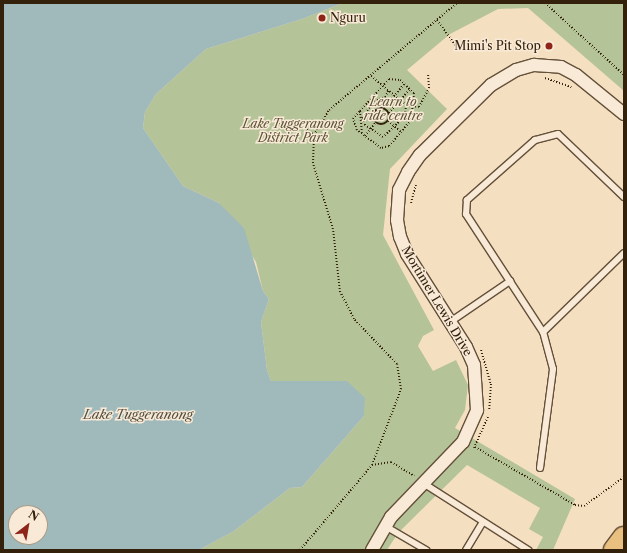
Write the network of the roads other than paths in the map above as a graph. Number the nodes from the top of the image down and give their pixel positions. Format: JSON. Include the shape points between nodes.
{"nodes":[{"id":1,"x":624,"y":114,"type":"edge"},
{"id":2,"x":624,"y":197,"type":"edge"},
{"id":3,"x":624,"y":253,"type":"edge"},
{"id":4,"x":510,"y":281,"type":"junction"},
{"id":5,"x":450,"y":322,"type":"junction"},
{"id":6,"x":544,"y":332,"type":"junction"},
{"id":7,"x":540,"y":468,"type":"dead end"},
{"id":8,"x":420,"y":481,"type":"junction"},
{"id":9,"x":483,"y":522,"type":"junction"},
{"id":10,"x":385,"y":526,"type":"junction"},
{"id":11,"x":624,"y":538,"type":"edge"},
{"id":12,"x":372,"y":550,"type":"edge"},
{"id":13,"x":426,"y":550,"type":"edge"},
{"id":14,"x":466,"y":550,"type":"edge"},
{"id":15,"x":528,"y":550,"type":"edge"},
{"id":16,"x":615,"y":550,"type":"edge"}],
"edges":[{"from":1,"to":5,"type":"street","name":"Mortimer Lewis Drive","via":[[576,75],[561,67],[534,65],[507,74],[491,85],[420,155],[399,190],[397,220],[400,237],[406,254]]},
{"from":2,"to":4,"type":"lane","via":[[558,134],[535,140],[467,200],[466,214]]},
{"from":3,"to":6,"type":"lane"},
{"from":4,"to":5,"type":"lane"},
{"from":4,"to":6,"type":"lane"},
{"from":5,"to":8,"type":"street","name":"Mortimer Lewis Drive","via":[[474,365],[477,410],[463,442]]},
{"from":6,"to":7,"type":"lane","via":[[553,369]]},
{"from":8,"to":9,"type":"lane"},
{"from":8,"to":10,"type":"street","name":"Mortimer Lewis Drive"},
{"from":9,"to":14,"type":"lane"},
{"from":9,"to":15,"type":"lane"},
{"from":10,"to":12,"type":"street","name":"Mortimer Lewis Drive"},
{"from":10,"to":13,"type":"lane"},
{"from":11,"to":16,"type":"highway"}]}
